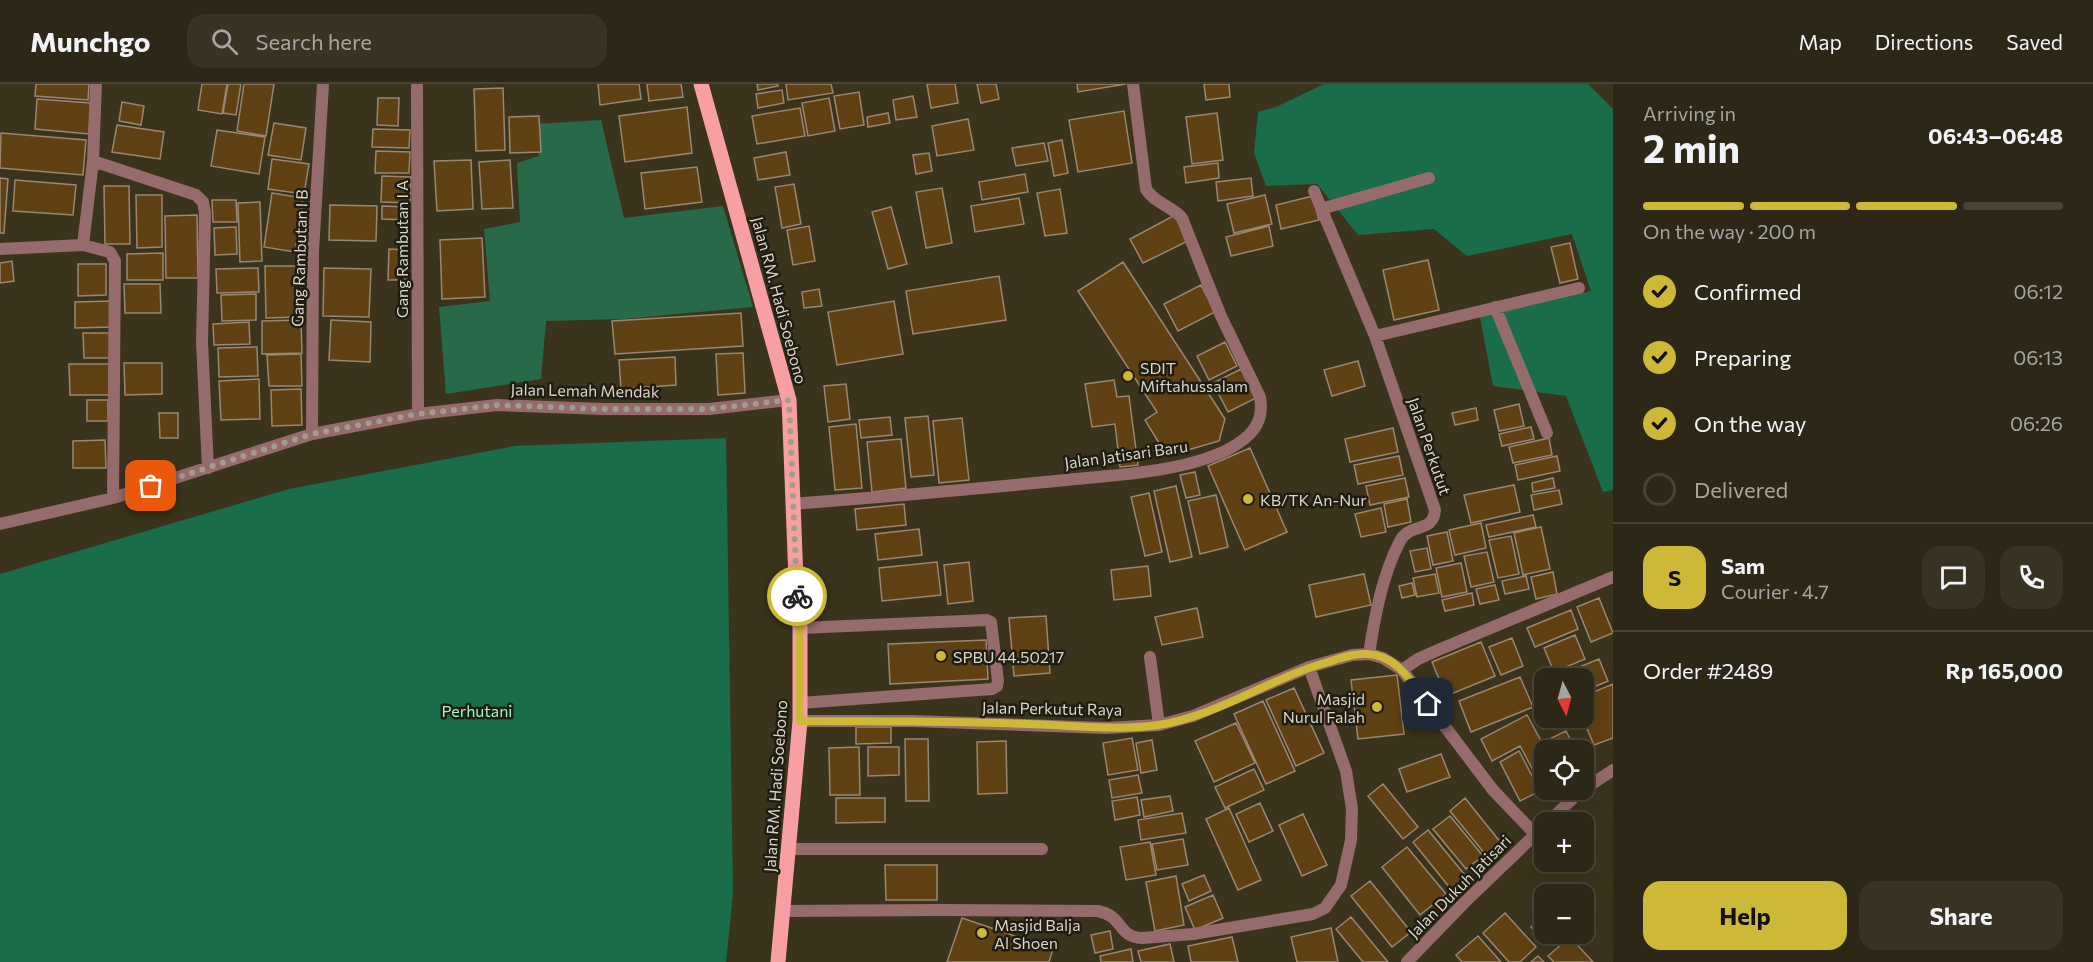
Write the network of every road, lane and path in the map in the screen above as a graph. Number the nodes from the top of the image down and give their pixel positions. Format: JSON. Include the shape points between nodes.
{"nodes":[{"id":1,"x":96,"y":84,"type":"edge"},
{"id":2,"x":323,"y":84,"type":"edge"},
{"id":3,"x":417,"y":84,"type":"edge"},
{"id":4,"x":701,"y":84,"type":"edge"},
{"id":5,"x":1133,"y":84,"type":"edge"},
{"id":6,"x":93,"y":161,"type":"junction"},
{"id":7,"x":1429,"y":178,"type":"dead end"},
{"id":8,"x":1314,"y":191,"type":"dead end"},
{"id":9,"x":1321,"y":209,"type":"junction"},
{"id":10,"x":83,"y":245,"type":"junction"},
{"id":11,"x":0,"y":249,"type":"edge"},
{"id":12,"x":1579,"y":288,"type":"dead end"},
{"id":13,"x":1495,"y":307,"type":"junction"},
{"id":14,"x":1375,"y":336,"type":"junction"},
{"id":15,"x":789,"y":400,"type":"junction"},
{"id":16,"x":418,"y":414,"type":"junction"},
{"id":17,"x":1547,"y":433,"type":"dead end"},
{"id":18,"x":312,"y":434,"type":"junction"},
{"id":19,"x":208,"y":468,"type":"junction"},
{"id":20,"x":113,"y":498,"type":"junction"},
{"id":21,"x":792,"y":504,"type":"junction"},
{"id":22,"x":0,"y":524,"type":"edge"},
{"id":23,"x":1613,"y":577,"type":"edge"},
{"id":24,"x":800,"y":628,"type":"junction"},
{"id":25,"x":1369,"y":654,"type":"junction"},
{"id":26,"x":1150,"y":657,"type":"dead end"},
{"id":27,"x":1309,"y":667,"type":"junction"},
{"id":28,"x":1402,"y":670,"type":"junction"},
{"id":29,"x":800,"y":703,"type":"junction"},
{"id":30,"x":800,"y":721,"type":"junction"},
{"id":31,"x":1159,"y":725,"type":"junction"},
{"id":32,"x":1613,"y":770,"type":"edge"},
{"id":33,"x":1594,"y":782,"type":"edge"},
{"id":34,"x":1572,"y":800,"type":"edge"},
{"id":35,"x":1558,"y":812,"type":"edge"},
{"id":36,"x":1534,"y":833,"type":"edge"},
{"id":37,"x":1534,"y":835,"type":"edge"},
{"id":38,"x":789,"y":849,"type":"junction"},
{"id":39,"x":1042,"y":849,"type":"dead end"},
{"id":40,"x":783,"y":911,"type":"junction"},
{"id":41,"x":778,"y":962,"type":"edge"},
{"id":42,"x":1407,"y":962,"type":"edge"}],
"edges":[{"from":1,"to":6,"type":"street"},
{"from":2,"to":18,"type":"street","name":"Gang Rambutan I B","via":[[313,252]]},
{"from":3,"to":16,"type":"street","name":"Gang Rambutan I A"},
{"from":4,"to":15,"type":"main road","name":"Jalan RM. Hadi Soebono"},
{"from":5,"to":21,"type":"street","name":"Jalan Jatisari Baru","via":[[1146,189],[1182,218],[1220,314],[1260,397],[1263,409],[1249,436],[1226,451],[1188,464],[1125,474]]},
{"from":6,"to":10,"type":"street"},
{"from":6,"to":19,"type":"street","via":[[196,195],[203,202],[202,342]]},
{"from":7,"to":9,"type":"street"},
{"from":8,"to":9,"type":"street"},
{"from":9,"to":14,"type":"street"},
{"from":10,"to":11,"type":"street"},
{"from":10,"to":20,"type":"street","via":[[110,252],[115,261]]},
{"from":12,"to":13,"type":"street"},
{"from":13,"to":14,"type":"street"},
{"from":13,"to":17,"type":"street"},
{"from":14,"to":25,"type":"street","name":"Jalan Perkutut","via":[[1435,510],[1432,521],[1408,530],[1399,542],[1376,607]]},
{"from":15,"to":16,"type":"street","name":"Jalan Lemah Mendak","via":[[709,409],[497,405]]},
{"from":15,"to":21,"type":"main road","name":"Jalan RM. Hadi Soebono"},
{"from":16,"to":18,"type":"street","name":"Jalan Lemah Mendak"},
{"from":18,"to":19,"type":"street","name":"Jalan Lemah Mendak"},
{"from":19,"to":20,"type":"street","name":"Jalan Lemah Mendak"},
{"from":20,"to":22,"type":"street","name":"Jalan Lemah Mendak"},
{"from":21,"to":24,"type":"main road","name":"Jalan RM. Hadi Soebono"},
{"from":23,"to":28,"type":"street","via":[[1438,650]]},
{"from":24,"to":29,"type":"main road","name":"Jalan RM. Hadi Soebono"},
{"from":24,"to":29,"type":"street","via":[[987,620],[991,622],[998,681],[992,689]]},
{"from":25,"to":27,"type":"street","name":"Jalan Perkutut Raya"},
{"from":25,"to":28,"type":"street"},
{"from":26,"to":31,"type":"street"},
{"from":27,"to":31,"type":"street","name":"Jalan Perkutut Raya","via":[[1218,707]]},
{"from":27,"to":40,"type":"street","via":[[1346,771],[1352,809],[1351,840],[1341,885],[1325,908],[1313,914],[1193,934],[1133,938],[1115,918],[1098,911]]},
{"from":28,"to":36,"type":"street","name":"Jalan Dukuh Jatisari","via":[[1493,790]]},
{"from":29,"to":30,"type":"main road","name":"Jalan RM. Hadi Soebono"},
{"from":30,"to":31,"type":"street","name":"Jalan Perkutut Raya","via":[[1106,728]]},
{"from":30,"to":38,"type":"main road","name":"Jalan RM. Hadi Soebono"},
{"from":32,"to":33,"type":"street","name":"Jalan Dukuh Jatisari"},
{"from":34,"to":35,"type":"street","name":"Jalan Dukuh Jatisari"},
{"from":37,"to":42,"type":"street","name":"Jalan Dukuh Jatisari"},
{"from":38,"to":39,"type":"street"},
{"from":38,"to":40,"type":"main road","name":"Jalan RM. Hadi Soebono"},
{"from":40,"to":41,"type":"main road","name":"Jalan RM. Hadi Soebono"}]}
